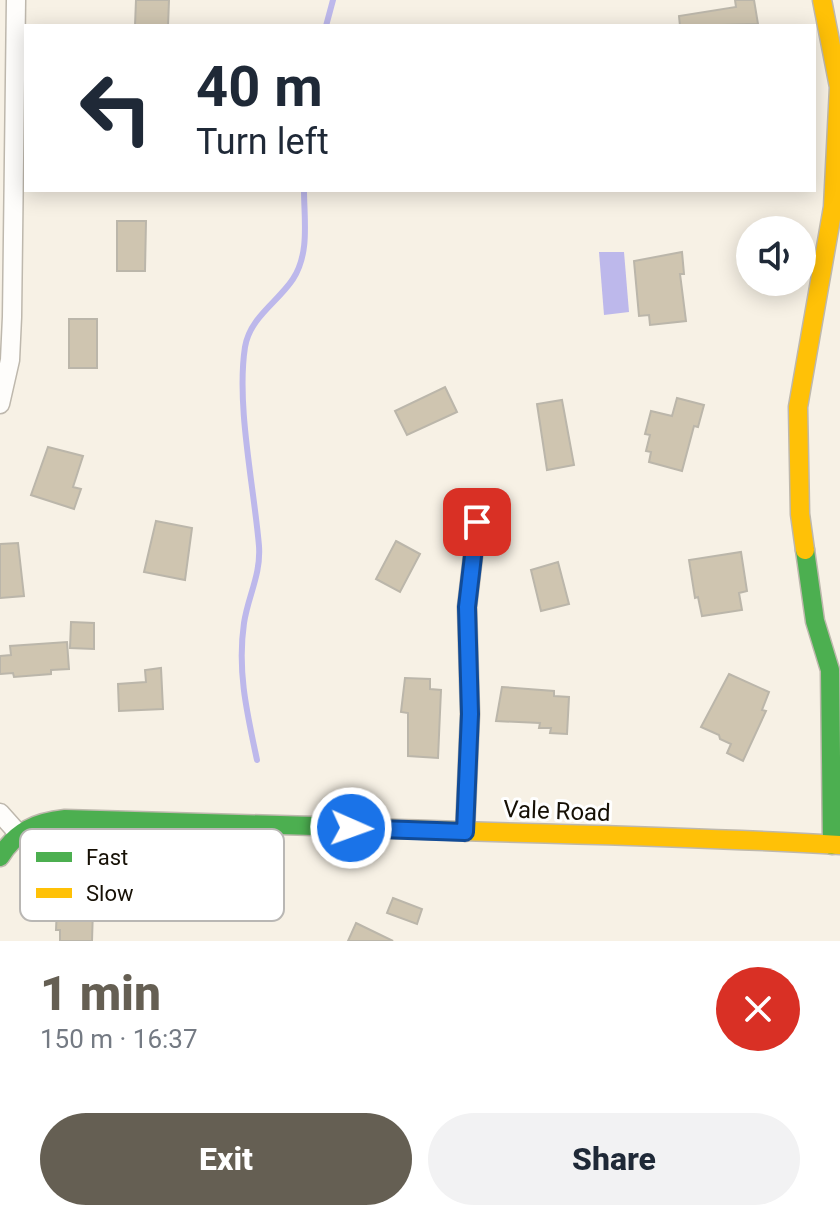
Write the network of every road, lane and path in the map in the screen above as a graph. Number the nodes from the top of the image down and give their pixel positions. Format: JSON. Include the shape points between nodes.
{"nodes":[{"id":1,"x":16,"y":0,"type":"edge"},
{"id":2,"x":822,"y":0,"type":"edge"},
{"id":3,"x":0,"y":404,"type":"edge"},
{"id":4,"x":477,"y":522,"type":"dead end"},
{"id":5,"x":0,"y":813,"type":"edge"},
{"id":6,"x":23,"y":829,"type":"edge"},
{"id":7,"x":20,"y":831,"type":"edge"},
{"id":8,"x":17,"y":832,"type":"junction"},
{"id":9,"x":465,"y":832,"type":"junction"},
{"id":10,"x":836,"y":845,"type":"edge"},
{"id":11,"x":0,"y":857,"type":"edge"}],
"edges":[{"from":1,"to":3,"type":"street","via":[[12,317]]},
{"from":2,"to":10,"type":"main road","via":[[839,87],[833,207],[798,407],[800,514],[815,621],[830,670]]},
{"from":4,"to":9,"type":"street","via":[[467,607]]},
{"from":5,"to":8,"type":"street"},
{"from":6,"to":9,"type":"main road","name":"Vale Road","via":[[38,822],[93,817]]},
{"from":7,"to":8,"type":"main road","name":"Vale Road"},
{"from":8,"to":11,"type":"main road"},
{"from":9,"to":10,"type":"main road","name":"Vale Road"}]}
